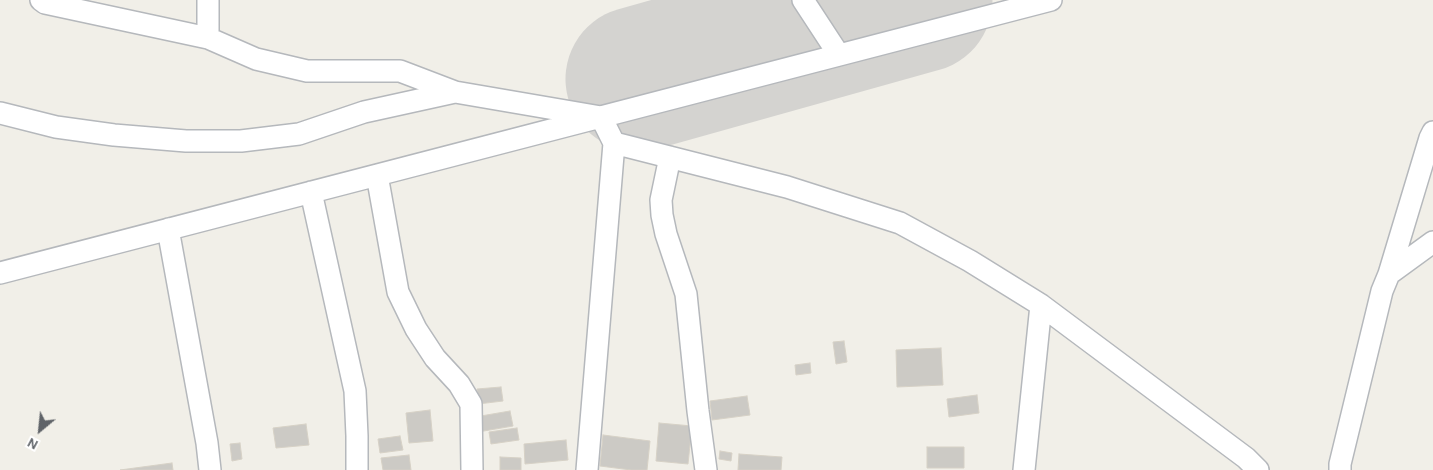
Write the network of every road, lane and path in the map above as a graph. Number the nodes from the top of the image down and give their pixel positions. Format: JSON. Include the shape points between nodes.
{"nodes":[{"id":1,"x":41,"y":0,"type":"edge"},
{"id":2,"x":208,"y":0,"type":"edge"},
{"id":3,"x":803,"y":0,"type":"edge"},
{"id":4,"x":1051,"y":0,"type":"edge"},
{"id":5,"x":208,"y":38,"type":"junction"},
{"id":6,"x":839,"y":55,"type":"junction"},
{"id":7,"x":455,"y":92,"type":"junction"},
{"id":8,"x":0,"y":113,"type":"edge"},
{"id":9,"x":601,"y":117,"type":"junction"},
{"id":10,"x":1433,"y":132,"type":"edge"},
{"id":11,"x":614,"y":143,"type":"junction"},
{"id":12,"x":670,"y":157,"type":"junction"},
{"id":13,"x":376,"y":175,"type":"junction"},
{"id":14,"x":311,"y":192,"type":"junction"},
{"id":15,"x":168,"y":229,"type":"junction"},
{"id":16,"x":1433,"y":242,"type":"edge"},
{"id":17,"x":0,"y":273,"type":"edge"},
{"id":18,"x":1389,"y":274,"type":"junction"},
{"id":19,"x":1041,"y":305,"type":"junction"},
{"id":20,"x":210,"y":470,"type":"edge"},
{"id":21,"x":358,"y":470,"type":"edge"},
{"id":22,"x":472,"y":470,"type":"edge"},
{"id":23,"x":587,"y":470,"type":"edge"},
{"id":24,"x":706,"y":470,"type":"edge"},
{"id":25,"x":1024,"y":470,"type":"edge"},
{"id":26,"x":1258,"y":470,"type":"edge"},
{"id":27,"x":1340,"y":470,"type":"edge"}],
"edges":[{"from":1,"to":5,"type":"street","via":[[46,4]]},
{"from":2,"to":5,"type":"street"},
{"from":3,"to":6,"type":"street"},
{"from":4,"to":6,"type":"street"},
{"from":5,"to":7,"type":"street","via":[[256,59],[307,71],[400,70]]},
{"from":6,"to":9,"type":"street"},
{"from":7,"to":8,"type":"street","via":[[364,112],[299,134],[242,142],[114,135],[56,127]]},
{"from":7,"to":9,"type":"street"},
{"from":9,"to":11,"type":"street"},
{"from":9,"to":13,"type":"street"},
{"from":10,"to":18,"type":"street"},
{"from":11,"to":12,"type":"street"},
{"from":11,"to":23,"type":"street"},
{"from":12,"to":19,"type":"street","via":[[787,187],[900,223]]},
{"from":12,"to":24,"type":"street","via":[[661,200],[662,216],[686,294]]},
{"from":13,"to":14,"type":"street"},
{"from":13,"to":22,"type":"street","via":[[398,292],[416,329],[471,404]]},
{"from":14,"to":15,"type":"street"},
{"from":14,"to":21,"type":"street","via":[[355,391]]},
{"from":15,"to":17,"type":"street"},
{"from":15,"to":20,"type":"street"},
{"from":16,"to":18,"type":"street"},
{"from":18,"to":27,"type":"street","via":[[1382,291]]},
{"from":19,"to":25,"type":"street"},
{"from":19,"to":26,"type":"street"}]}
